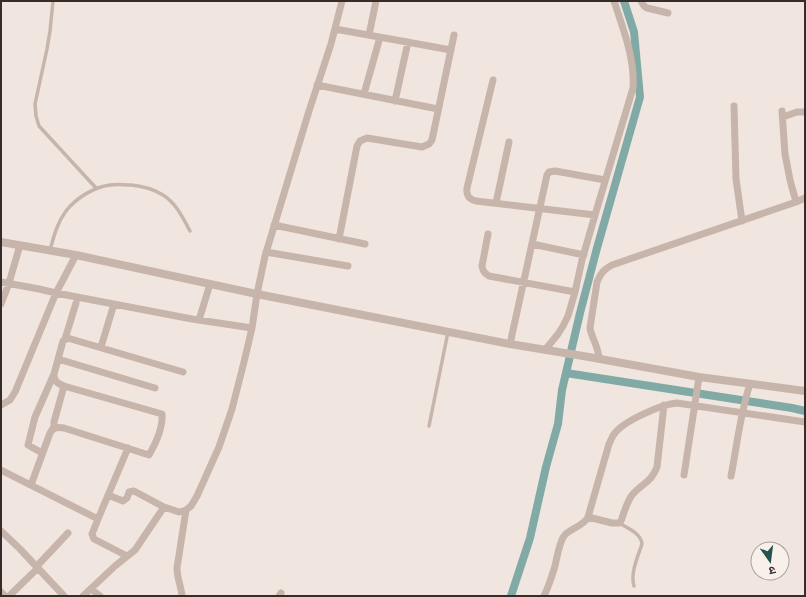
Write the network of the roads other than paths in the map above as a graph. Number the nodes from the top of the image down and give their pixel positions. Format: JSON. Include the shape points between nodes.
{"nodes":[{"id":1,"x":53,"y":1,"type":"edge"},
{"id":2,"x":342,"y":1,"type":"edge"},
{"id":3,"x":376,"y":1,"type":"edge"},
{"id":4,"x":614,"y":1,"type":"edge"},
{"id":5,"x":641,"y":1,"type":"edge"},
{"id":6,"x":668,"y":13,"type":"dead end"},
{"id":7,"x":335,"y":29,"type":"junction"},
{"id":8,"x":369,"y":35,"type":"junction"},
{"id":9,"x":454,"y":35,"type":"dead end"},
{"id":10,"x":380,"y":37,"type":"junction"},
{"id":11,"x":408,"y":42,"type":"junction"},
{"id":12,"x":450,"y":50,"type":"junction"},
{"id":13,"x":493,"y":80,"type":"dead end"},
{"id":14,"x":317,"y":85,"type":"junction"},
{"id":15,"x":364,"y":94,"type":"junction"},
{"id":16,"x":394,"y":101,"type":"junction"},
{"id":17,"x":734,"y":106,"type":"dead end"},
{"id":18,"x":438,"y":109,"type":"junction"},
{"id":19,"x":805,"y":112,"type":"edge"},
{"id":20,"x":508,"y":142,"type":"dead end"},
{"id":21,"x":605,"y":180,"type":"junction"},
{"id":22,"x":96,"y":188,"type":"junction"},
{"id":23,"x":805,"y":198,"type":"edge"},
{"id":24,"x":796,"y":202,"type":"junction"},
{"id":25,"x":496,"y":203,"type":"junction"},
{"id":26,"x":539,"y":209,"type":"junction"},
{"id":27,"x":595,"y":216,"type":"junction"},
{"id":28,"x":742,"y":221,"type":"junction"},
{"id":29,"x":274,"y":225,"type":"junction"},
{"id":30,"x":190,"y":231,"type":"dead end"},
{"id":31,"x":488,"y":234,"type":"dead end"},
{"id":32,"x":339,"y":239,"type":"junction"},
{"id":33,"x":1,"y":242,"type":"edge"},
{"id":34,"x":365,"y":244,"type":"dead end"},
{"id":35,"x":532,"y":244,"type":"junction"},
{"id":36,"x":20,"y":245,"type":"junction"},
{"id":37,"x":50,"y":250,"type":"junction"},
{"id":38,"x":266,"y":252,"type":"junction"},
{"id":39,"x":76,"y":255,"type":"junction"},
{"id":40,"x":584,"y":255,"type":"junction"},
{"id":41,"x":348,"y":266,"type":"dead end"},
{"id":42,"x":1,"y":282,"type":"edge"},
{"id":43,"x":9,"y":283,"type":"junction"},
{"id":44,"x":524,"y":283,"type":"junction"},
{"id":45,"x":210,"y":284,"type":"junction"},
{"id":46,"x":575,"y":292,"type":"junction"},
{"id":47,"x":56,"y":294,"type":"junction"},
{"id":48,"x":257,"y":294,"type":"junction"},
{"id":49,"x":76,"y":303,"type":"dead end"},
{"id":50,"x":1,"y":304,"type":"edge"},
{"id":51,"x":114,"y":304,"type":"junction"},
{"id":52,"x":199,"y":320,"type":"junction"},
{"id":53,"x":252,"y":328,"type":"junction"},
{"id":54,"x":448,"y":331,"type":"junction"},
{"id":55,"x":65,"y":339,"type":"junction"},
{"id":56,"x":510,"y":344,"type":"junction"},
{"id":57,"x":101,"y":348,"type":"junction"},
{"id":58,"x":547,"y":351,"type":"junction"},
{"id":59,"x":58,"y":359,"type":"junction"},
{"id":60,"x":599,"y":359,"type":"junction"},
{"id":61,"x":182,"y":372,"type":"dead end"},
{"id":62,"x":54,"y":374,"type":"junction"},
{"id":63,"x":699,"y":377,"type":"junction"},
{"id":64,"x":750,"y":384,"type":"junction"},
{"id":65,"x":64,"y":386,"type":"junction"},
{"id":66,"x":155,"y":388,"type":"dead end"},
{"id":67,"x":805,"y":391,"type":"edge"},
{"id":68,"x":1,"y":405,"type":"edge"},
{"id":69,"x":664,"y":405,"type":"junction"},
{"id":70,"x":695,"y":405,"type":"junction"},
{"id":71,"x":743,"y":413,"type":"junction"},
{"id":72,"x":805,"y":422,"type":"edge"},
{"id":73,"x":429,"y":426,"type":"dead end"},
{"id":74,"x":52,"y":430,"type":"junction"},
{"id":75,"x":128,"y":448,"type":"junction"},
{"id":76,"x":42,"y":453,"type":"junction"},
{"id":77,"x":1,"y":470,"type":"edge"},
{"id":78,"x":684,"y":475,"type":"dead end"},
{"id":79,"x":731,"y":476,"type":"dead end"},
{"id":80,"x":31,"y":485,"type":"junction"},
{"id":81,"x":108,"y":495,"type":"junction"},
{"id":82,"x":164,"y":507,"type":"junction"},
{"id":83,"x":186,"y":510,"type":"junction"},
{"id":84,"x":588,"y":517,"type":"junction"},
{"id":85,"x":98,"y":519,"type":"junction"},
{"id":86,"x":619,"y":522,"type":"junction"},
{"id":87,"x":1,"y":531,"type":"edge"},
{"id":88,"x":68,"y":533,"type":"dead end"},
{"id":89,"x":127,"y":556,"type":"junction"},
{"id":90,"x":37,"y":567,"type":"junction"},
{"id":91,"x":634,"y":586,"type":"dead end"},
{"id":92,"x":91,"y":589,"type":"junction"},
{"id":93,"x":1,"y":592,"type":"edge"},
{"id":94,"x":5,"y":596,"type":"edge"},
{"id":95,"x":9,"y":596,"type":"edge"},
{"id":96,"x":64,"y":596,"type":"edge"},
{"id":97,"x":83,"y":596,"type":"edge"},
{"id":98,"x":100,"y":596,"type":"edge"},
{"id":99,"x":182,"y":596,"type":"edge"},
{"id":100,"x":544,"y":596,"type":"edge"}],
"edges":[{"from":1,"to":22,"type":"lane","via":[[47,49],[35,104],[36,116],[39,126]]},
{"from":2,"to":7,"type":"street"},
{"from":3,"to":8,"type":"street"},
{"from":4,"to":21,"type":"street","via":[[634,76],[630,101]]},
{"from":5,"to":6,"type":"street","via":[[647,8]]},
{"from":7,"to":8,"type":"street"},
{"from":7,"to":14,"type":"street"},
{"from":8,"to":10,"type":"street"},
{"from":9,"to":12,"type":"street"},
{"from":10,"to":11,"type":"street"},
{"from":10,"to":15,"type":"street"},
{"from":11,"to":12,"type":"street"},
{"from":11,"to":16,"type":"street"},
{"from":12,"to":18,"type":"street"},
{"from":13,"to":25,"type":"street","via":[[466,192],[470,199]]},
{"from":14,"to":15,"type":"street"},
{"from":14,"to":29,"type":"street"},
{"from":15,"to":16,"type":"street"},
{"from":16,"to":18,"type":"street"},
{"from":17,"to":28,"type":"street","via":[[736,179]]},
{"from":18,"to":32,"type":"street","via":[[432,140],[426,146],[367,138],[358,143]]},
{"from":19,"to":24,"type":"street","via":[[782,114],[786,160]]},
{"from":20,"to":25,"type":"street"},
{"from":21,"to":26,"type":"street","via":[[549,172]]},
{"from":21,"to":27,"type":"street"},
{"from":22,"to":30,"type":"lane","via":[[109,185],[149,188],[164,195],[175,206]]},
{"from":22,"to":37,"type":"lane","via":[[82,196],[66,211],[58,223]]},
{"from":23,"to":24,"type":"street"},
{"from":24,"to":28,"type":"street"},
{"from":25,"to":26,"type":"street"},
{"from":26,"to":27,"type":"street"},
{"from":26,"to":35,"type":"street"},
{"from":27,"to":40,"type":"street"},
{"from":28,"to":60,"type":"street","via":[[612,265],[604,270],[597,282],[590,328]]},
{"from":29,"to":32,"type":"street"},
{"from":29,"to":38,"type":"street"},
{"from":31,"to":44,"type":"street","via":[[482,266],[484,274]]},
{"from":32,"to":34,"type":"street"},
{"from":33,"to":36,"type":"street"},
{"from":35,"to":40,"type":"street"},
{"from":35,"to":44,"type":"street"},
{"from":36,"to":37,"type":"street"},
{"from":36,"to":43,"type":"street"},
{"from":37,"to":39,"type":"street"},
{"from":38,"to":41,"type":"street"},
{"from":38,"to":48,"type":"street"},
{"from":39,"to":45,"type":"street"},
{"from":39,"to":47,"type":"street"},
{"from":40,"to":46,"type":"street"},
{"from":42,"to":43,"type":"street"},
{"from":43,"to":47,"type":"street"},
{"from":43,"to":50,"type":"street"},
{"from":44,"to":46,"type":"street"},
{"from":44,"to":56,"type":"street"},
{"from":45,"to":48,"type":"street"},
{"from":45,"to":52,"type":"street"},
{"from":46,"to":58,"type":"street","via":[[564,326]]},
{"from":47,"to":51,"type":"street"},
{"from":47,"to":68,"type":"street","via":[[15,392],[10,400]]},
{"from":48,"to":53,"type":"street"},
{"from":48,"to":54,"type":"street"},
{"from":49,"to":55,"type":"street"},
{"from":51,"to":52,"type":"street"},
{"from":51,"to":57,"type":"street"},
{"from":52,"to":53,"type":"street"},
{"from":53,"to":83,"type":"street","via":[[232,409],[219,447],[197,496]]},
{"from":54,"to":56,"type":"street"},
{"from":54,"to":73,"type":"lane"},
{"from":55,"to":57,"type":"street"},
{"from":55,"to":59,"type":"street"},
{"from":56,"to":58,"type":"street"},
{"from":57,"to":61,"type":"street"},
{"from":58,"to":60,"type":"street"},
{"from":59,"to":62,"type":"street"},
{"from":59,"to":66,"type":"street"},
{"from":60,"to":63,"type":"street"},
{"from":62,"to":65,"type":"street","via":[[55,382]]},
{"from":62,"to":76,"type":"street","via":[[35,417],[28,445]]},
{"from":63,"to":64,"type":"street"},
{"from":63,"to":70,"type":"street"},
{"from":64,"to":67,"type":"street"},
{"from":64,"to":71,"type":"street"},
{"from":65,"to":74,"type":"street"},
{"from":65,"to":75,"type":"street","via":[[162,414],[162,423],[149,455]]},
{"from":69,"to":70,"type":"street"},
{"from":69,"to":84,"type":"street","via":[[630,421],[612,437]]},
{"from":69,"to":86,"type":"street","via":[[657,467],[649,481],[632,495]]},
{"from":70,"to":71,"type":"street"},
{"from":70,"to":78,"type":"street"},
{"from":71,"to":72,"type":"street"},
{"from":71,"to":79,"type":"street"},
{"from":74,"to":75,"type":"street","via":[[64,428]]},
{"from":74,"to":76,"type":"street"},
{"from":75,"to":81,"type":"street"},
{"from":76,"to":80,"type":"street"},
{"from":77,"to":80,"type":"street"},
{"from":80,"to":85,"type":"street"},
{"from":81,"to":82,"type":"street","via":[[124,501],[129,492],[134,491]]},
{"from":81,"to":85,"type":"street"},
{"from":82,"to":83,"type":"street","via":[[179,512]]},
{"from":82,"to":89,"type":"street"},
{"from":83,"to":99,"type":"street","via":[[177,568]]},
{"from":84,"to":86,"type":"street","via":[[612,523]]},
{"from":84,"to":100,"type":"street","via":[[583,524],[563,537]]},
{"from":85,"to":89,"type":"street","via":[[92,534],[94,539]]},
{"from":86,"to":91,"type":"lane","via":[[642,541],[633,574]]},
{"from":87,"to":90,"type":"street"},
{"from":88,"to":90,"type":"street"},
{"from":89,"to":92,"type":"street"},
{"from":90,"to":95,"type":"street"},
{"from":90,"to":96,"type":"street"},
{"from":92,"to":97,"type":"street"},
{"from":92,"to":98,"type":"street"},
{"from":93,"to":94,"type":"street"}]}
